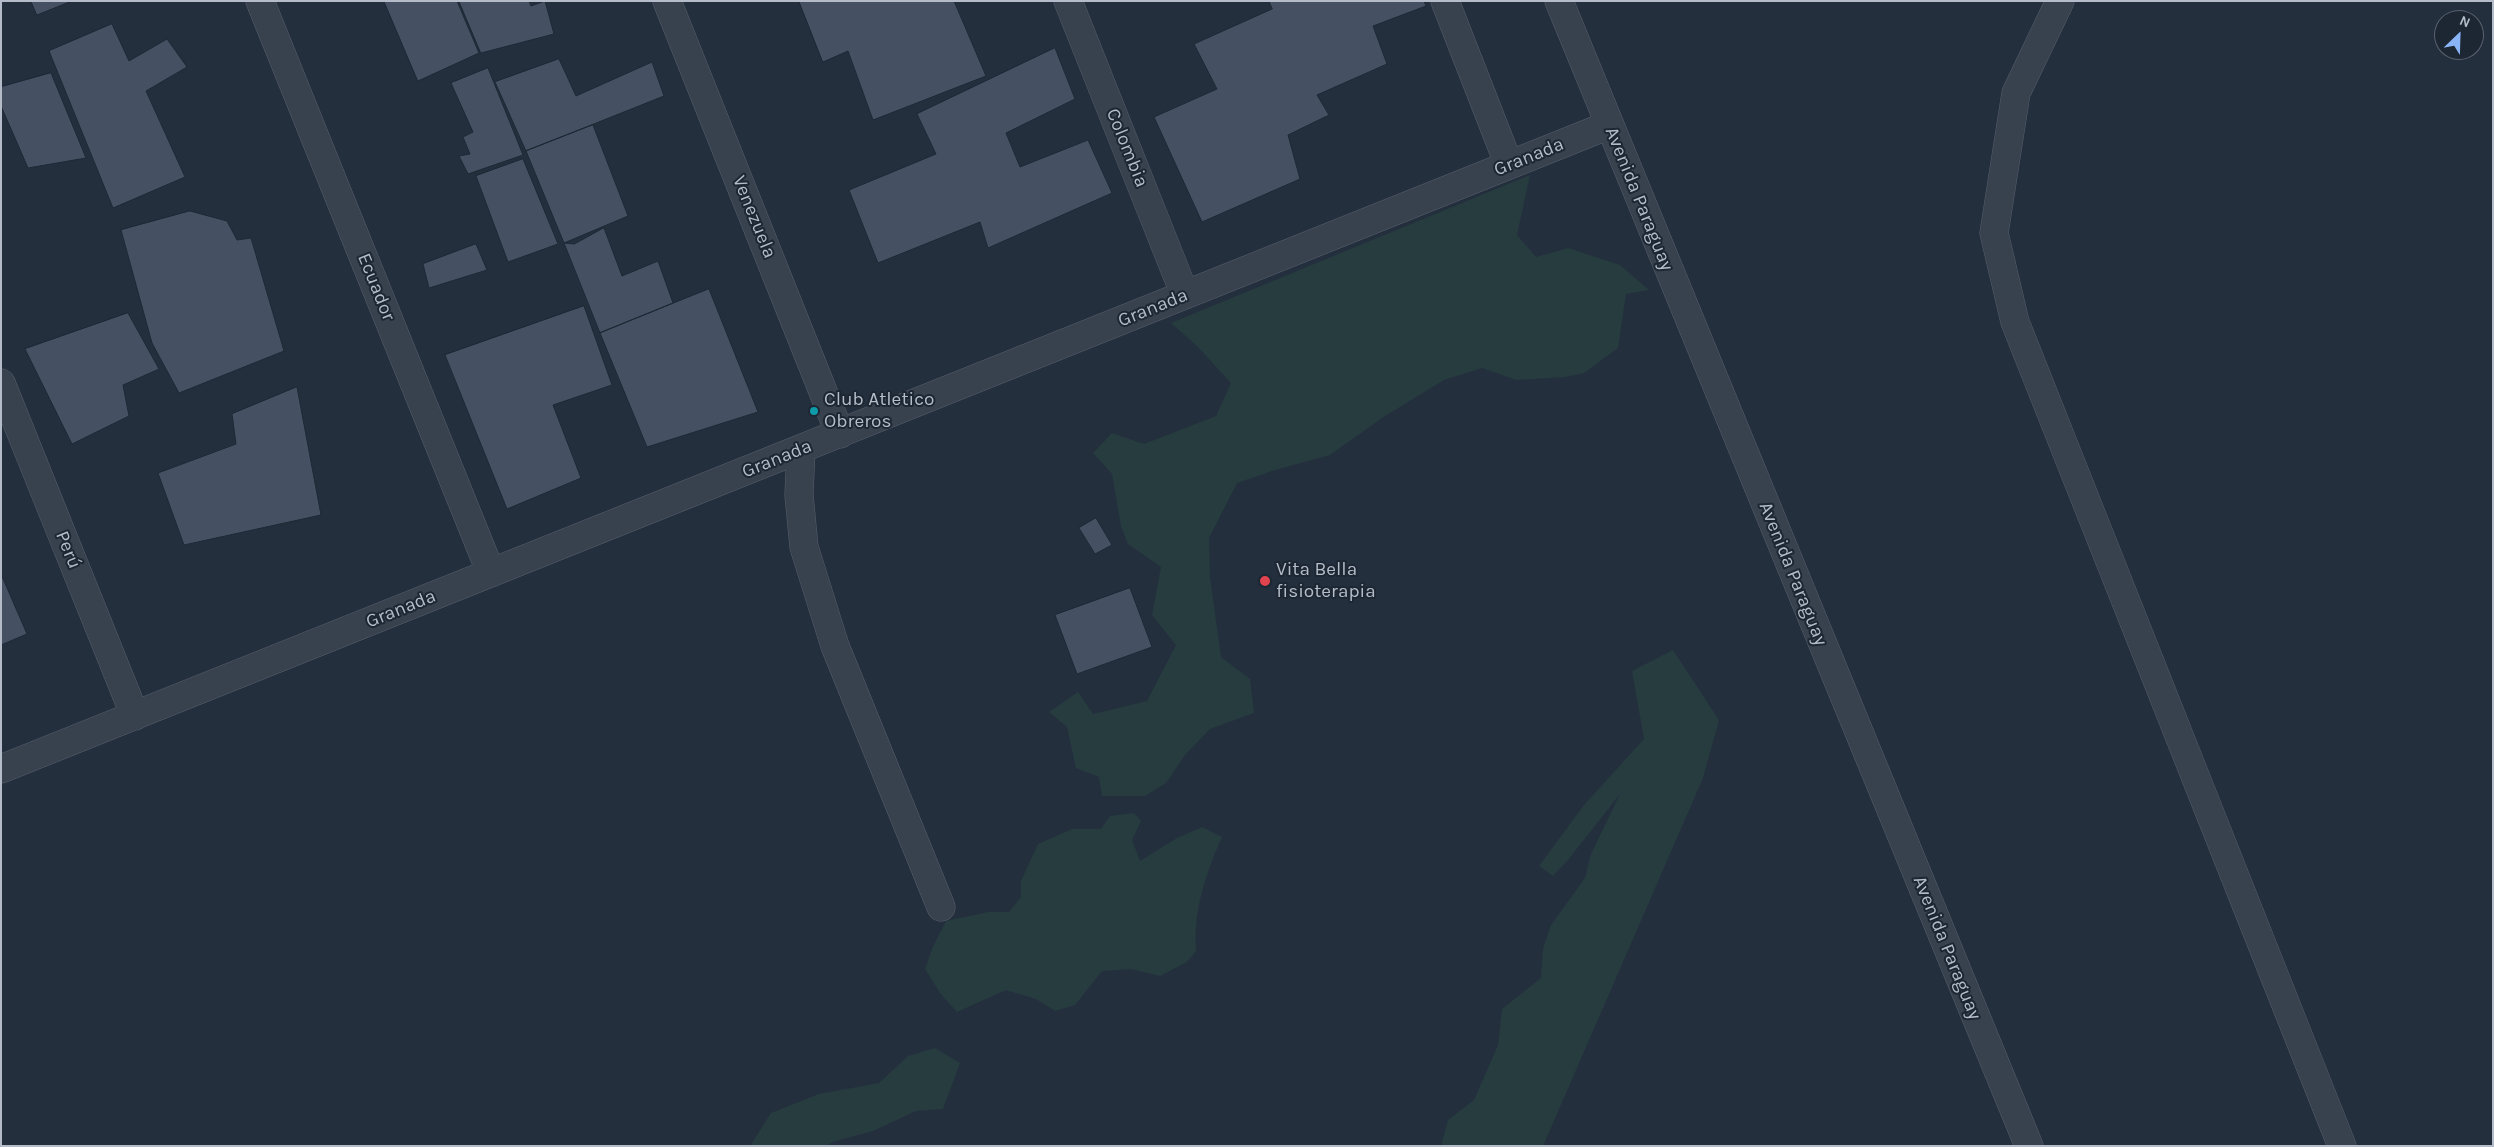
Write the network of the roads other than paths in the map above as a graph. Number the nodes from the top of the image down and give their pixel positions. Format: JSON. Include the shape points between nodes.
{"nodes":[{"id":1,"x":260,"y":1,"type":"edge"},
{"id":2,"x":667,"y":1,"type":"edge"},
{"id":3,"x":1068,"y":1,"type":"edge"},
{"id":4,"x":1445,"y":1,"type":"edge"},
{"id":5,"x":1559,"y":1,"type":"edge"},
{"id":6,"x":2060,"y":1,"type":"edge"},
{"id":7,"x":1609,"y":125,"type":"junction"},
{"id":8,"x":1509,"y":165,"type":"junction"},
{"id":9,"x":1186,"y":295,"type":"junction"},
{"id":10,"x":1,"y":384,"type":"edge"},
{"id":11,"x":840,"y":434,"type":"junction"},
{"id":12,"x":801,"y":449,"type":"junction"},
{"id":13,"x":491,"y":573,"type":"junction"},
{"id":14,"x":135,"y":716,"type":"junction"},
{"id":15,"x":1,"y":770,"type":"edge"},
{"id":16,"x":942,"y":907,"type":"dead end"},
{"id":17,"x":2029,"y":1146,"type":"edge"},
{"id":18,"x":2342,"y":1146,"type":"edge"}],
"edges":[{"from":1,"to":13,"type":"street","name":"Ecuador"},
{"from":2,"to":11,"type":"street","name":"Venezuela"},
{"from":3,"to":9,"type":"street","name":"Colombia"},
{"from":4,"to":8,"type":"street"},
{"from":5,"to":7,"type":"street","name":"Avenida Paraguay"},
{"from":6,"to":18,"type":"street","via":[[2016,93],[1994,233],[2015,322]]},
{"from":7,"to":8,"type":"street","name":"Granada"},
{"from":7,"to":17,"type":"street","name":"Avenida Paraguay"},
{"from":8,"to":9,"type":"street","name":"Granada"},
{"from":9,"to":11,"type":"street","name":"Granada"},
{"from":10,"to":14,"type":"street","name":"Perú"},
{"from":11,"to":12,"type":"street","name":"Granada"},
{"from":12,"to":13,"type":"street","name":"Granada"},
{"from":12,"to":16,"type":"street","via":[[799,495],[804,547],[835,646]]},
{"from":13,"to":14,"type":"street","name":"Granada"},
{"from":14,"to":15,"type":"street","name":"Granada"}]}
